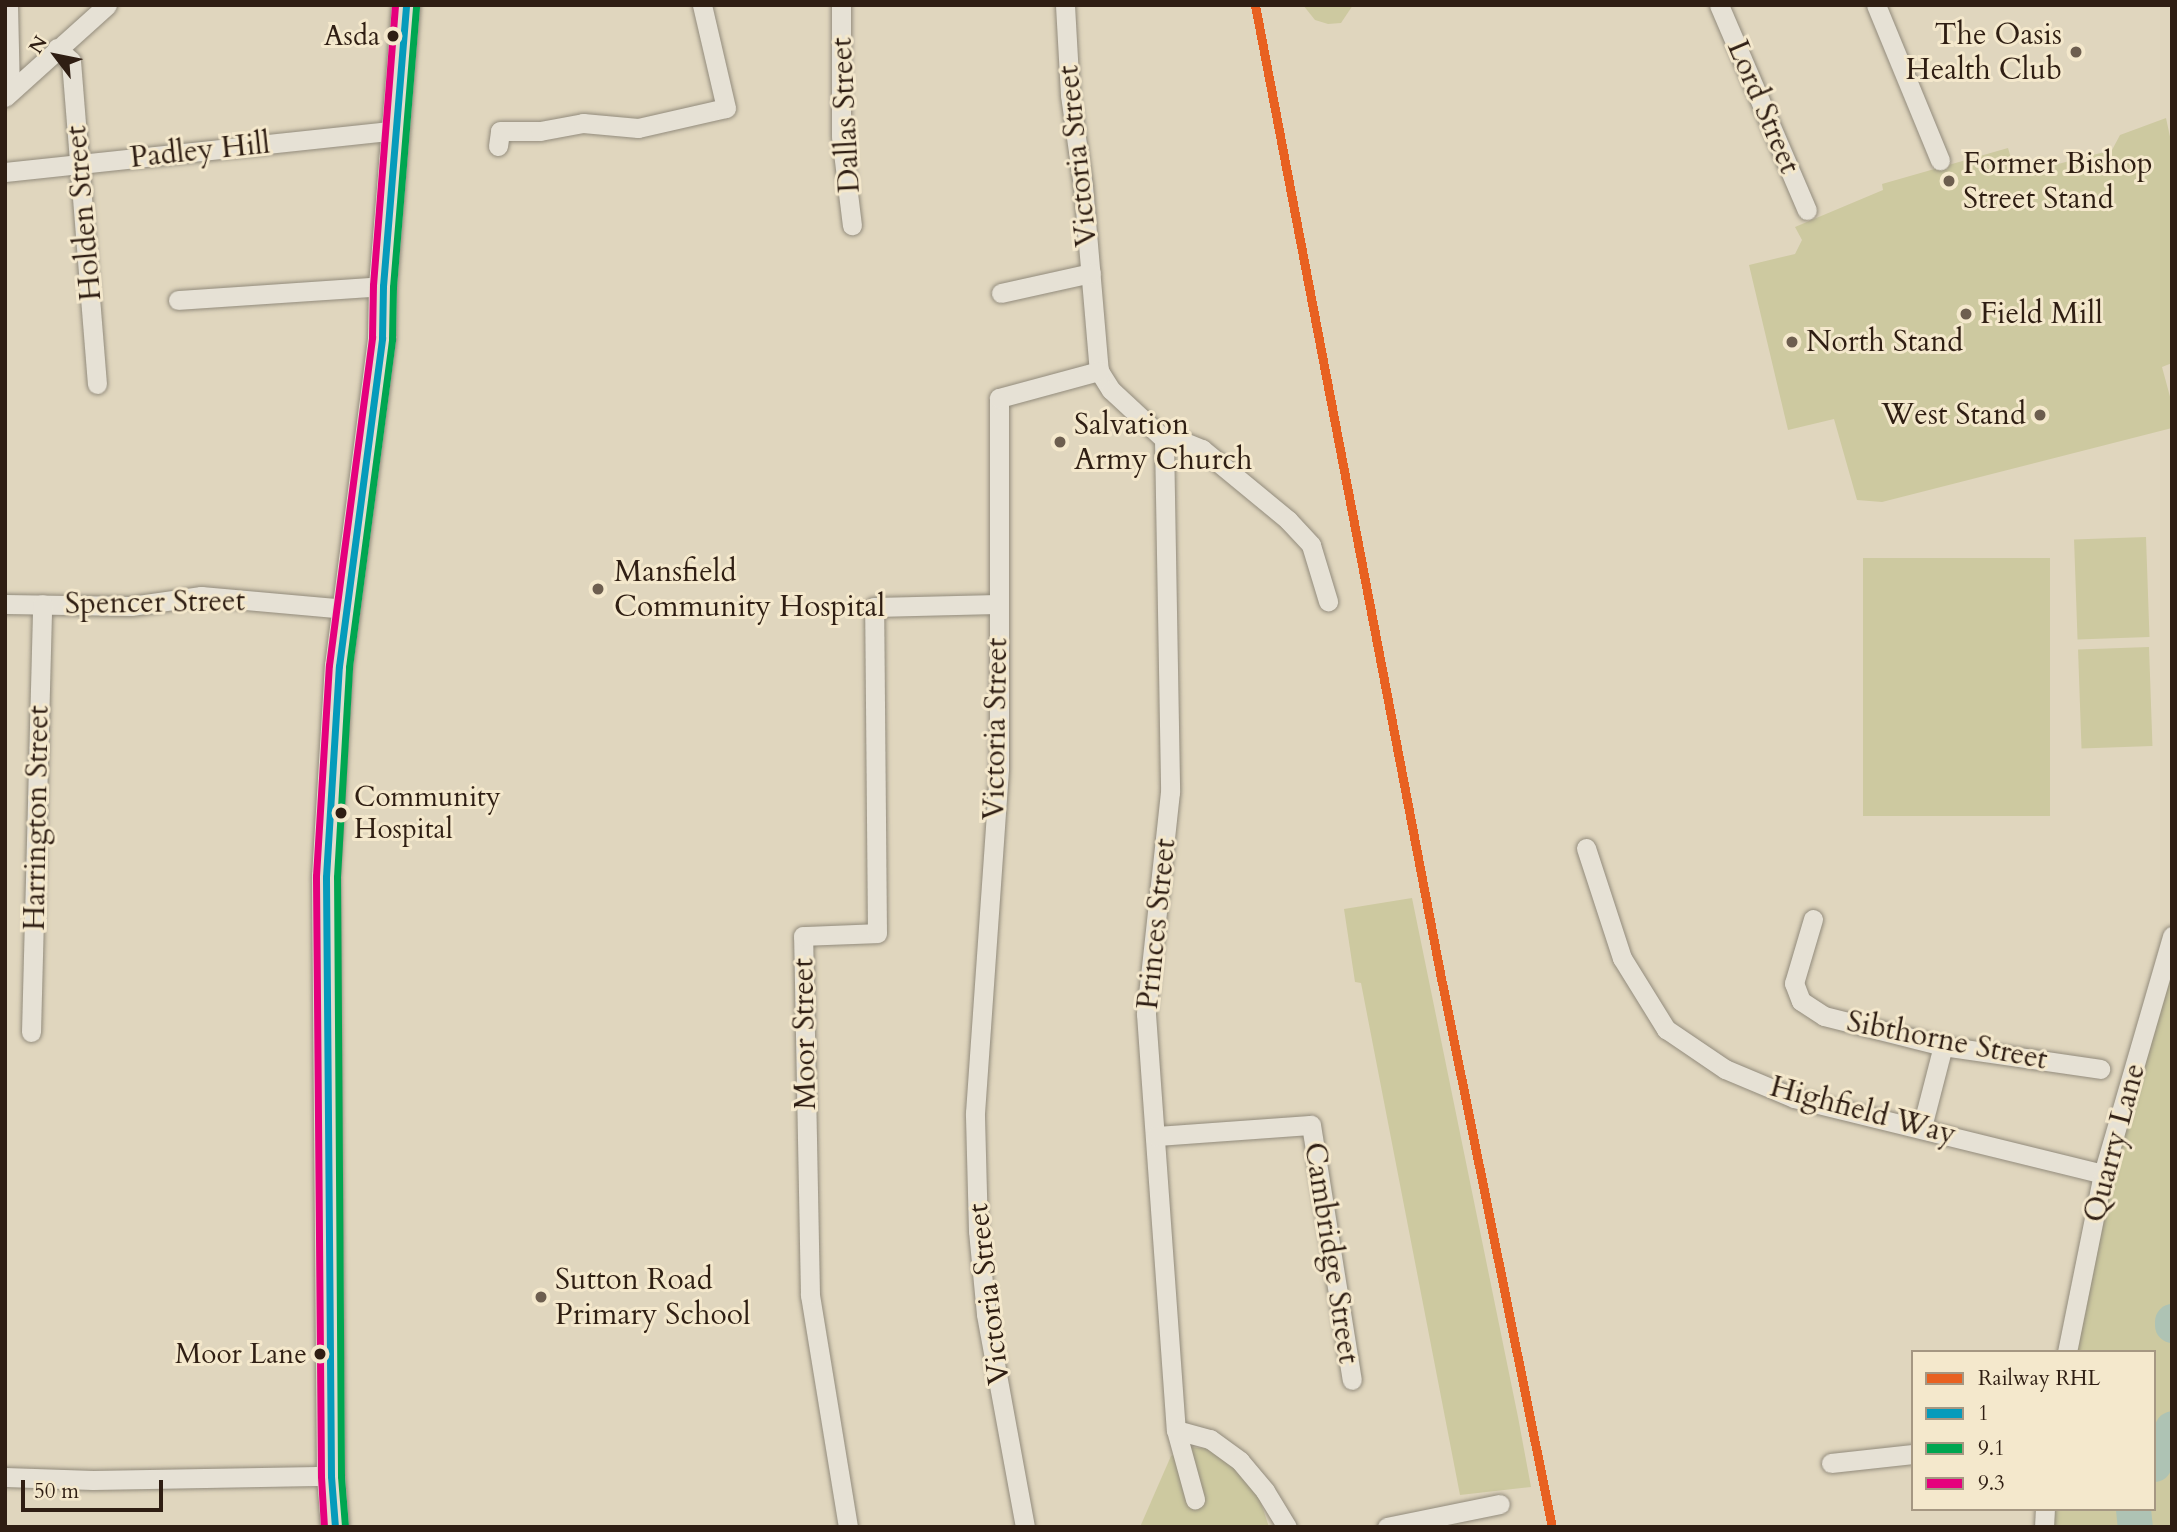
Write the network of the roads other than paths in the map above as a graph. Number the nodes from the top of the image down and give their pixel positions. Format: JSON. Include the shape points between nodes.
{"nodes":[{"id":1,"x":8,"y":5,"type":"edge"},
{"id":2,"x":107,"y":5,"type":"edge"},
{"id":3,"x":406,"y":5,"type":"edge"},
{"id":4,"x":702,"y":5,"type":"edge"},
{"id":5,"x":841,"y":5,"type":"edge"},
{"id":6,"x":1065,"y":5,"type":"edge"},
{"id":7,"x":1719,"y":5,"type":"edge"},
{"id":8,"x":1876,"y":5,"type":"edge"},
{"id":9,"x":57,"y":48,"type":"junction"},
{"id":10,"x":8,"y":94,"type":"edge"},
{"id":11,"x":395,"y":130,"type":"junction"},
{"id":12,"x":498,"y":146,"type":"dead end"},
{"id":13,"x":1940,"y":160,"type":"dead end"},
{"id":14,"x":80,"y":164,"type":"junction"},
{"id":15,"x":5,"y":172,"type":"edge"},
{"id":16,"x":1807,"y":210,"type":"dead end"},
{"id":17,"x":852,"y":225,"type":"dead end"},
{"id":18,"x":1091,"y":273,"type":"junction"},
{"id":19,"x":383,"y":286,"type":"junction"},
{"id":20,"x":1001,"y":293,"type":"dead end"},
{"id":21,"x":178,"y":300,"type":"dead end"},
{"id":22,"x":1099,"y":371,"type":"junction"},
{"id":23,"x":97,"y":384,"type":"dead end"},
{"id":24,"x":1164,"y":439,"type":"junction"},
{"id":25,"x":1328,"y":601,"type":"dead end"},
{"id":26,"x":5,"y":604,"type":"edge"},
{"id":27,"x":42,"y":604,"type":"junction"},
{"id":28,"x":998,"y":604,"type":"junction"},
{"id":29,"x":346,"y":609,"type":"junction"},
{"id":30,"x":1586,"y":848,"type":"dead end"},
{"id":31,"x":1813,"y":919,"type":"dead end"},
{"id":32,"x":2172,"y":936,"type":"edge"},
{"id":33,"x":31,"y":1032,"type":"dead end"},
{"id":34,"x":1943,"y":1046,"type":"junction"},
{"id":35,"x":2100,"y":1069,"type":"dead end"},
{"id":36,"x":1922,"y":1127,"type":"junction"},
{"id":37,"x":1156,"y":1136,"type":"junction"},
{"id":38,"x":2103,"y":1174,"type":"junction"},
{"id":39,"x":2067,"y":1350,"type":"edge"},
{"id":40,"x":1352,"y":1380,"type":"dead end"},
{"id":41,"x":1176,"y":1430,"type":"junction"},
{"id":42,"x":1911,"y":1454,"type":"edge"},
{"id":43,"x":1831,"y":1463,"type":"dead end"},
{"id":44,"x":331,"y":1476,"type":"junction"},
{"id":45,"x":5,"y":1477,"type":"edge"},
{"id":46,"x":1195,"y":1499,"type":"dead end"},
{"id":47,"x":1500,"y":1504,"type":"dead end"},
{"id":48,"x":335,"y":1527,"type":"edge"},
{"id":49,"x":848,"y":1527,"type":"edge"},
{"id":50,"x":1025,"y":1527,"type":"edge"},
{"id":51,"x":1287,"y":1527,"type":"edge"},
{"id":52,"x":1387,"y":1527,"type":"edge"}],
"edges":[{"from":1,"to":10,"type":"street"},
{"from":2,"to":9,"type":"street"},
{"from":3,"to":11,"type":"highway"},
{"from":4,"to":12,"type":"street","via":[[726,108],[638,128],[583,123],[540,131],[500,131]]},
{"from":5,"to":17,"type":"street","name":"Dallas Street","via":[[841,136]]},
{"from":6,"to":18,"type":"street","name":"Victoria Street","via":[[1070,95]]},
{"from":7,"to":16,"type":"street","name":"Lord Street"},
{"from":8,"to":13,"type":"street"},
{"from":9,"to":10,"type":"street"},
{"from":9,"to":14,"type":"street","name":"Holden Street","via":[[71,61]]},
{"from":11,"to":14,"type":"street","name":"Padley Hill"},
{"from":11,"to":19,"type":"highway"},
{"from":14,"to":15,"type":"street","name":"Padley Hill"},
{"from":14,"to":23,"type":"street","name":"Holden Street"},
{"from":18,"to":20,"type":"street"},
{"from":18,"to":22,"type":"street","name":"Victoria Street"},
{"from":19,"to":21,"type":"street"},
{"from":19,"to":29,"type":"highway","via":[[382,338]]},
{"from":22,"to":24,"type":"street","via":[[1111,390]]},
{"from":22,"to":28,"type":"street","name":"Victoria Street","via":[[999,398]]},
{"from":24,"to":25,"type":"street","via":[[1202,449],[1287,520],[1311,545]]},
{"from":24,"to":37,"type":"street","name":"Princes Street","via":[[1170,792],[1146,1014]]},
{"from":26,"to":27,"type":"street","name":"Spencer Street"},
{"from":27,"to":29,"type":"street","name":"Spencer Street","via":[[131,606],[201,596]]},
{"from":27,"to":33,"type":"street","name":"Harrington Street"},
{"from":28,"to":49,"type":"street","name":"Moor Street","via":[[874,607],[877,933],[803,936],[810,1294]]},
{"from":28,"to":50,"type":"street","name":"Victoria Street","via":[[999,769],[975,1113],[978,1231],[986,1314]]},
{"from":29,"to":44,"type":"highway","via":[[334,719],[326,877]]},
{"from":30,"to":36,"type":"street","name":"Highfield Way","via":[[1622,958],[1666,1029],[1726,1069],[1794,1098]]},
{"from":31,"to":34,"type":"street","name":"Sibthorne Street","via":[[1794,983],[1801,1001],[1824,1016]]},
{"from":32,"to":38,"type":"street","name":"Quarry Lane"},
{"from":34,"to":35,"type":"street","name":"Sibthorne Street"},
{"from":34,"to":36,"type":"street"},
{"from":36,"to":38,"type":"street","name":"Highfield Way"},
{"from":37,"to":40,"type":"street","name":"Cambridge Street","via":[[1311,1125]]},
{"from":37,"to":41,"type":"street","name":"Princes Street"},
{"from":38,"to":39,"type":"street","name":"Quarry Lane"},
{"from":41,"to":46,"type":"street","name":"Princes Street"},
{"from":41,"to":51,"type":"street","via":[[1210,1439],[1240,1461]]},
{"from":42,"to":43,"type":"street"},
{"from":44,"to":45,"type":"street"},
{"from":44,"to":48,"type":"highway"},
{"from":47,"to":52,"type":"street"}]}
